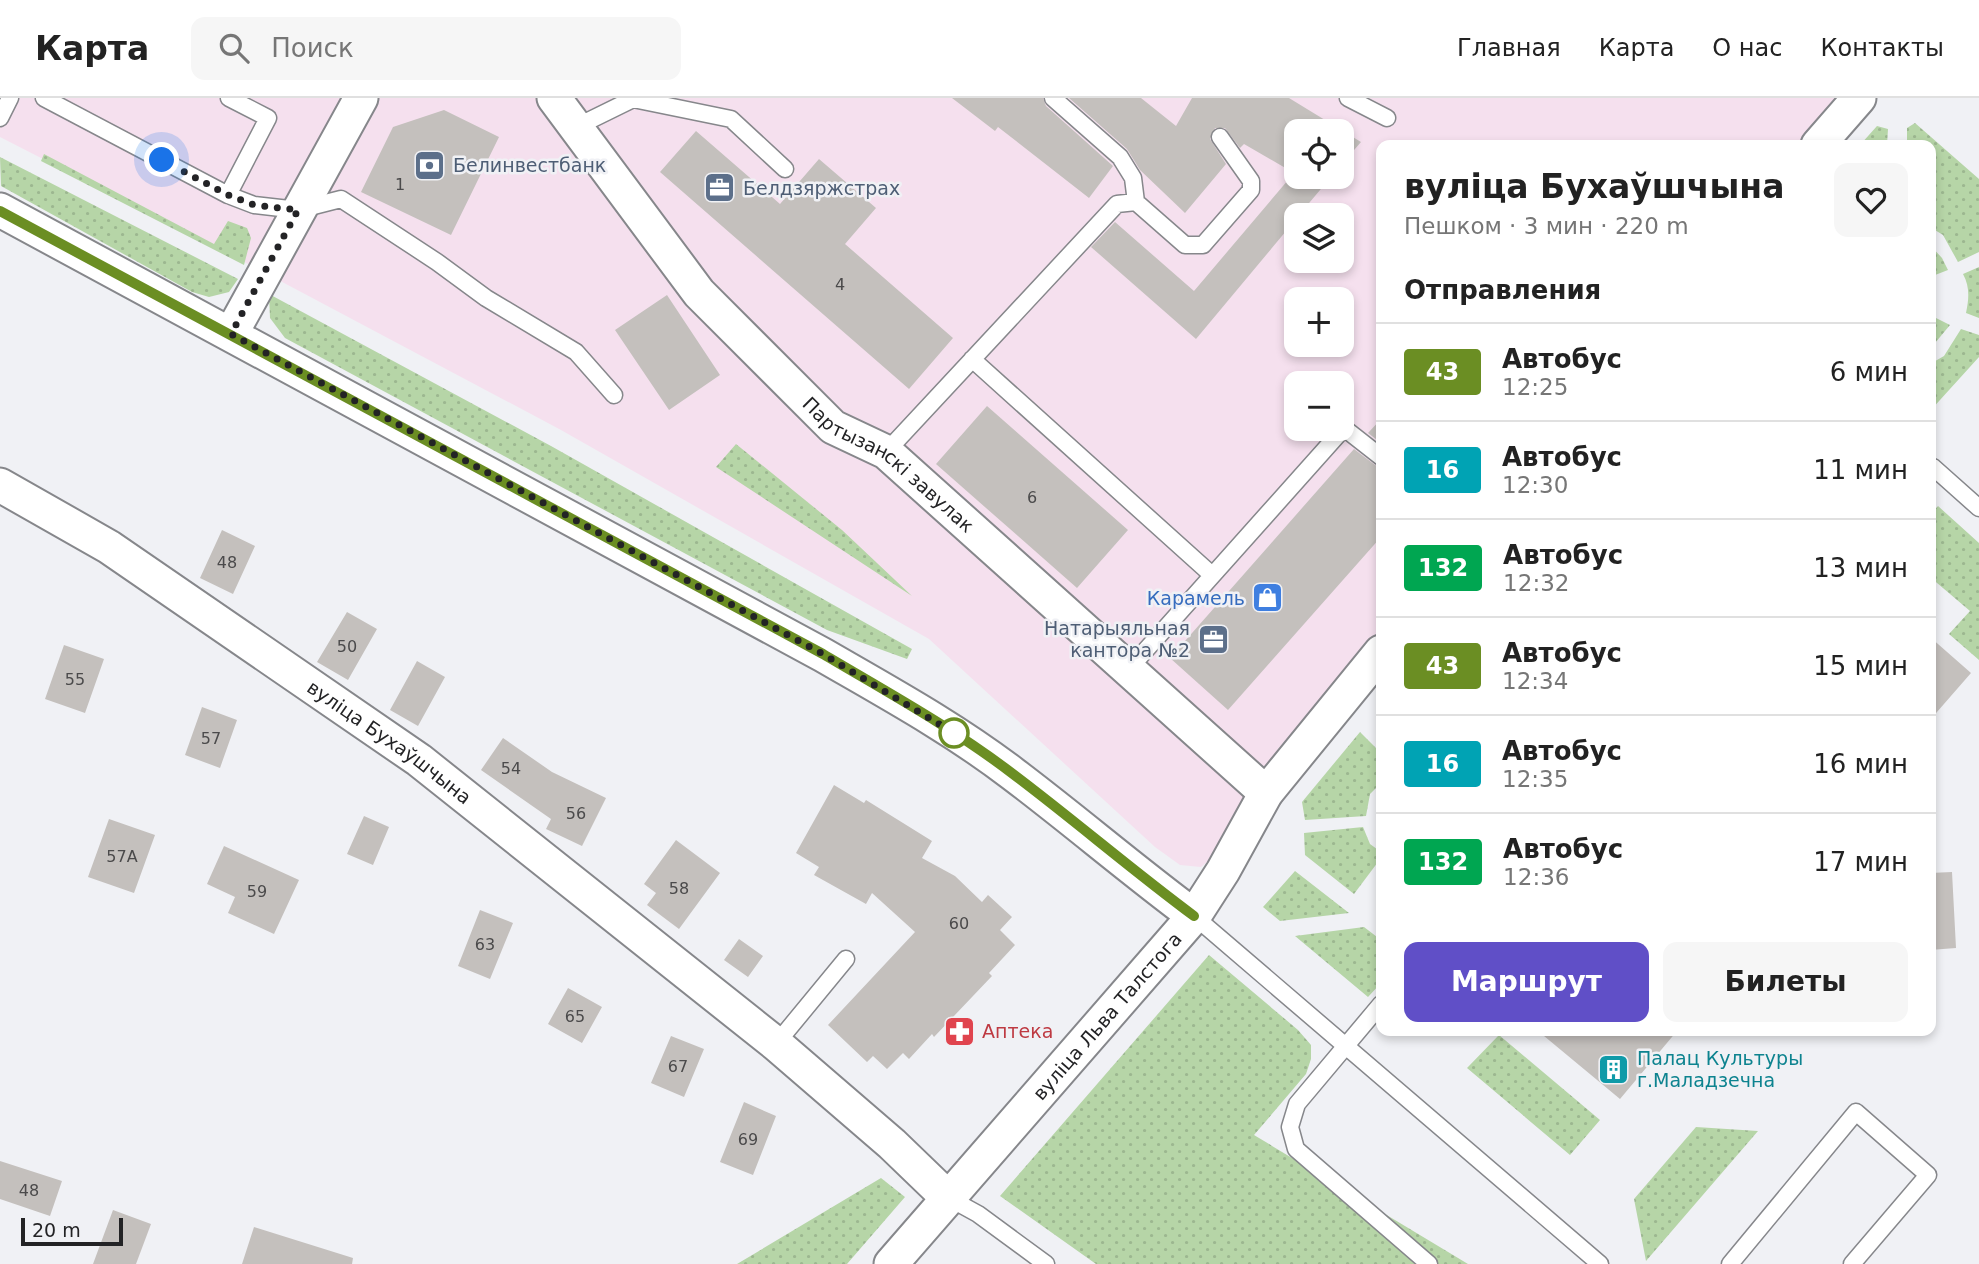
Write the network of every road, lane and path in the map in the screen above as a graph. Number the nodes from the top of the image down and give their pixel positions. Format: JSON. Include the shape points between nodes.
{"nodes":[{"id":1,"x":10,"y":98,"type":"edge"},
{"id":2,"x":229,"y":98,"type":"edge"},
{"id":3,"x":361,"y":98,"type":"edge"},
{"id":4,"x":554,"y":98,"type":"edge"},
{"id":5,"x":633,"y":98,"type":"edge"},
{"id":6,"x":1053,"y":98,"type":"edge"},
{"id":7,"x":1348,"y":98,"type":"edge"},
{"id":8,"x":1859,"y":98,"type":"edge"},
{"id":9,"x":50,"y":99,"type":"edge"},
{"id":10,"x":0,"y":118,"type":"edge"},
{"id":11,"x":1387,"y":118,"type":"dead end"},
{"id":12,"x":576,"y":127,"type":"junction"},
{"id":13,"x":1220,"y":137,"type":"dead end"},
{"id":14,"x":1822,"y":140,"type":"edge"},
{"id":15,"x":785,"y":169,"type":"dead end"},
{"id":16,"x":228,"y":195,"type":"junction"},
{"id":17,"x":1136,"y":202,"type":"junction"},
{"id":18,"x":298,"y":210,"type":"junction"},
{"id":19,"x":0,"y":211,"type":"edge"},
{"id":20,"x":231,"y":334,"type":"junction"},
{"id":21,"x":972,"y":359,"type":"junction"},
{"id":22,"x":614,"y":395,"type":"dead end"},
{"id":23,"x":886,"y":452,"type":"junction"},
{"id":24,"x":1376,"y":453,"type":"edge"},
{"id":25,"x":1936,"y":470,"type":"edge"},
{"id":26,"x":0,"y":485,"type":"edge"},
{"id":27,"x":1979,"y":508,"type":"edge"},
{"id":28,"x":1213,"y":575,"type":"junction"},
{"id":29,"x":1376,"y":658,"type":"edge"},
{"id":30,"x":1128,"y":670,"type":"junction"},
{"id":31,"x":1266,"y":793,"type":"junction"},
{"id":32,"x":1194,"y":916,"type":"junction"},
{"id":33,"x":846,"y":959,"type":"dead end"},
{"id":34,"x":1376,"y":1010,"type":"edge"},
{"id":35,"x":776,"y":1044,"type":"junction"},
{"id":36,"x":1345,"y":1045,"type":"junction"},
{"id":37,"x":947,"y":1197,"type":"junction"},
{"id":38,"x":891,"y":1264,"type":"edge"},
{"id":39,"x":1046,"y":1264,"type":"edge"},
{"id":40,"x":1429,"y":1264,"type":"edge"},
{"id":41,"x":1600,"y":1264,"type":"edge"},
{"id":42,"x":1730,"y":1264,"type":"edge"},
{"id":43,"x":1852,"y":1264,"type":"edge"}],
"edges":[{"from":1,"to":10,"type":"lane"},
{"from":2,"to":16,"type":"lane","via":[[268,118]]},
{"from":3,"to":18,"type":"street"},
{"from":4,"to":12,"type":"street","name":"Партызанскі завулак"},
{"from":5,"to":12,"type":"lane"},
{"from":5,"to":15,"type":"lane","via":[[730,119]]},
{"from":6,"to":17,"type":"lane","via":[[1120,156],[1133,178]]},
{"from":7,"to":11,"type":"lane"},
{"from":8,"to":14,"type":"street"},
{"from":9,"to":16,"type":"lane"},
{"from":12,"to":23,"type":"street","name":"Партызанскі завулак","via":[[699,293],[834,427]]},
{"from":13,"to":17,"type":"lane","via":[[1251,181],[1251,190],[1203,245],[1185,245]]},
{"from":16,"to":18,"type":"lane","via":[[254,205]]},
{"from":17,"to":21,"type":"lane","via":[[1117,204]]},
{"from":18,"to":20,"type":"street"},
{"from":18,"to":22,"type":"lane","via":[[341,199],[486,298],[576,352]]},
{"from":19,"to":20,"type":"street"},
{"from":20,"to":32,"type":"street","via":[[823,654],[942,724]]},
{"from":21,"to":23,"type":"lane"},
{"from":21,"to":28,"type":"lane"},
{"from":23,"to":30,"type":"street","name":"Партызанскі завулак"},
{"from":24,"to":28,"type":"lane","via":[[1344,428]]},
{"from":25,"to":27,"type":"lane"},
{"from":26,"to":35,"type":"street","name":"вуліца Бухаўшчына","via":[[109,547],[419,760]]},
{"from":28,"to":30,"type":"lane"},
{"from":29,"to":31,"type":"street","name":"вуліца Льва Талстога"},
{"from":30,"to":31,"type":"street","name":"Партызанскі завулак"},
{"from":31,"to":32,"type":"street","name":"вуліца Льва Талстога"},
{"from":32,"to":36,"type":"lane"},
{"from":32,"to":37,"type":"street","name":"вуліца Льва Талстога"},
{"from":33,"to":35,"type":"lane"},
{"from":34,"to":36,"type":"lane"},
{"from":35,"to":37,"type":"street","name":"вуліца Бухаўшчына"},
{"from":36,"to":40,"type":"lane","via":[[1297,1104],[1290,1127],[1296,1149]]},
{"from":36,"to":41,"type":"lane"},
{"from":37,"to":38,"type":"street","name":"вуліца Льва Талстога"},
{"from":37,"to":39,"type":"lane"},
{"from":42,"to":43,"type":"lane","via":[[1856,1112],[1928,1175]]}]}
